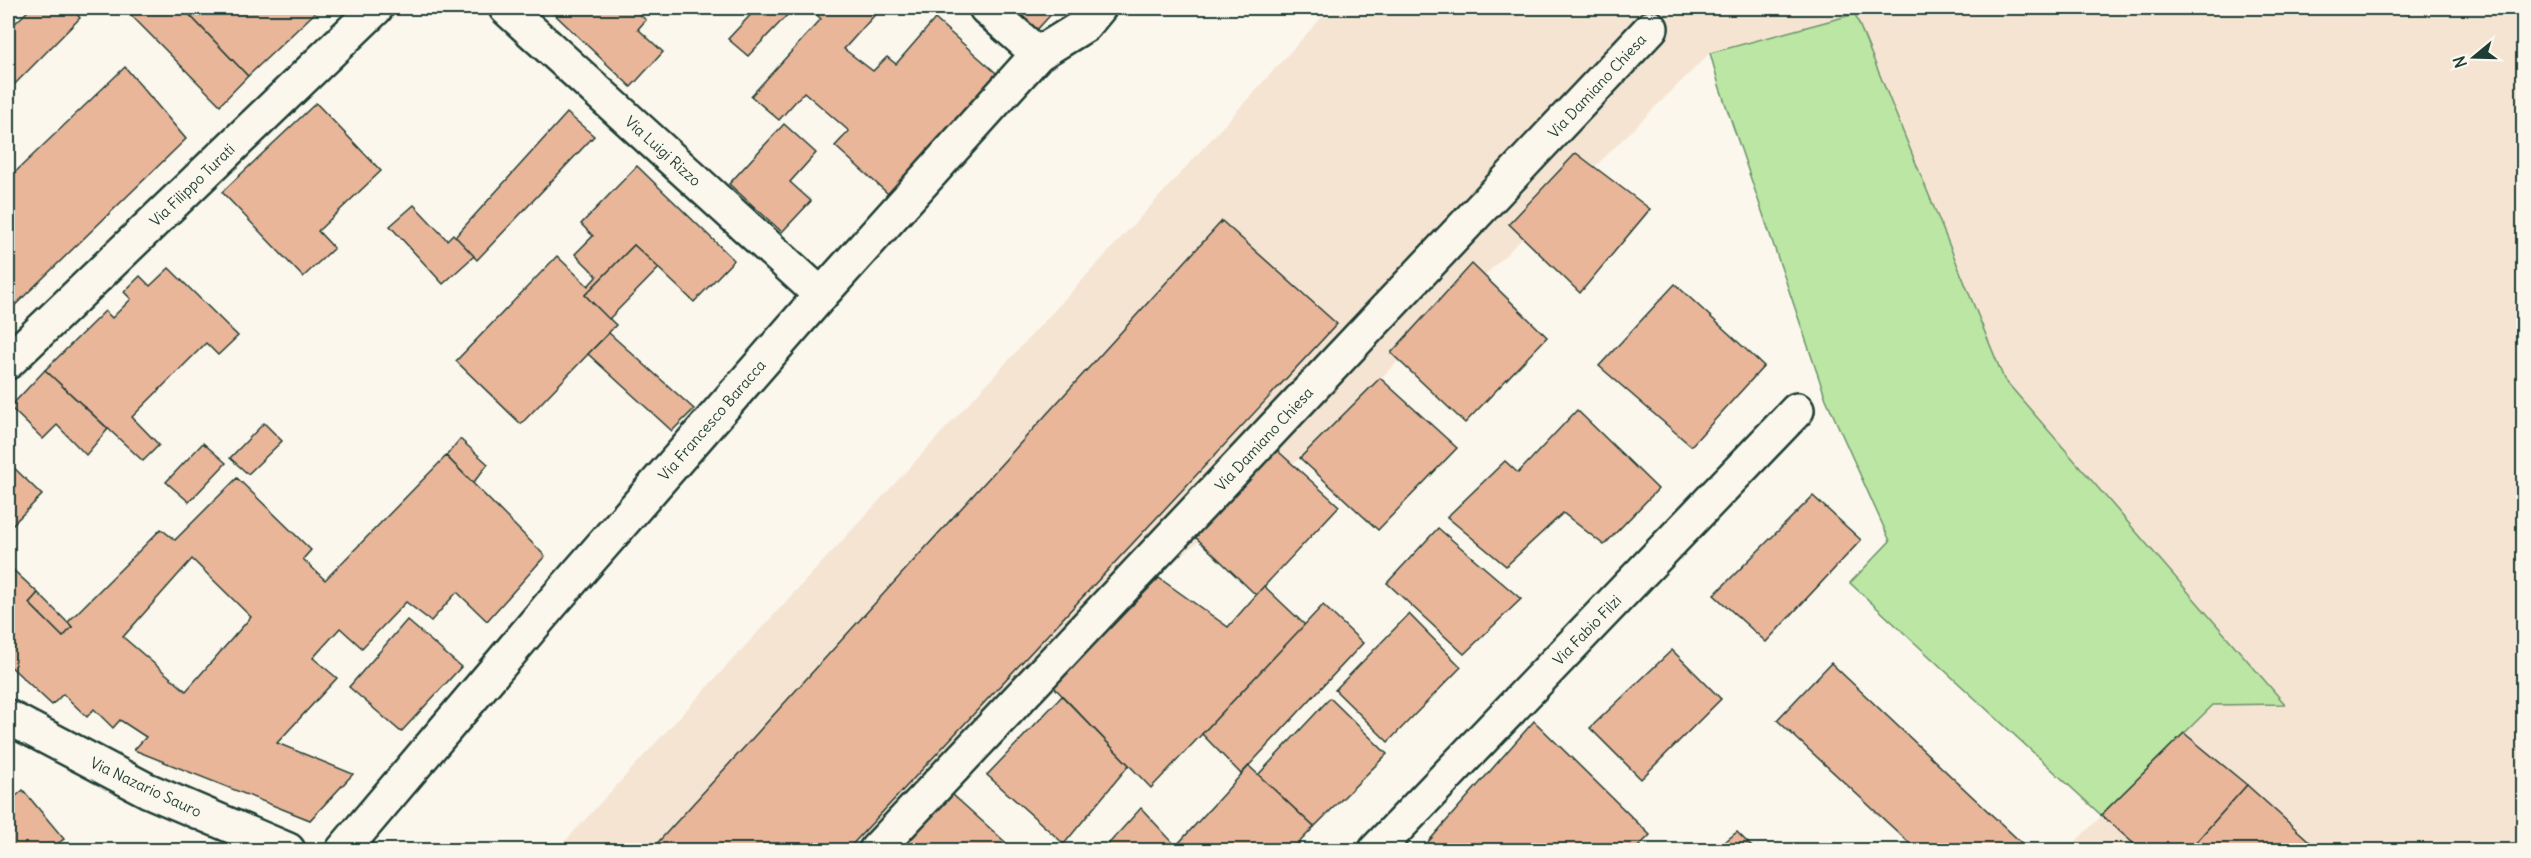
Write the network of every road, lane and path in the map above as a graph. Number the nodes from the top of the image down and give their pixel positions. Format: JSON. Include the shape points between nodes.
{"nodes":[{"id":1,"x":376,"y":8,"type":"edge"},
{"id":2,"x":506,"y":8,"type":"edge"},
{"id":3,"x":986,"y":8,"type":"edge"},
{"id":4,"x":1099,"y":8,"type":"edge"},
{"id":5,"x":1651,"y":28,"type":"dead end"},
{"id":6,"x":1038,"y":54,"type":"junction"},
{"id":7,"x":821,"y":295,"type":"junction"},
{"id":8,"x":8,"y":362,"type":"edge"},
{"id":9,"x":1797,"y":410,"type":"dead end"},
{"id":10,"x":8,"y":717,"type":"edge"},
{"id":11,"x":288,"y":850,"type":"edge"},
{"id":12,"x":343,"y":850,"type":"edge"},
{"id":13,"x":876,"y":850,"type":"edge"},
{"id":14,"x":1376,"y":850,"type":"edge"}],
"edges":[{"from":1,"to":8,"type":"street","name":"Via Filippo Turati"},
{"from":2,"to":7,"type":"street","name":"Via Luigi Rizzo"},
{"from":3,"to":6,"type":"street"},
{"from":4,"to":6,"type":"street","name":"Via Francesco Baracca","via":[[1084,25]]},
{"from":5,"to":13,"type":"street","name":"Via Damiano Chiesa"},
{"from":6,"to":7,"type":"street","name":"Via Francesco Baracca"},
{"from":7,"to":12,"type":"street","name":"Via Francesco Baracca"},
{"from":9,"to":14,"type":"street","name":"Via Fabio Filzi"},
{"from":10,"to":11,"type":"street","name":"Via Nazario Sauro","via":[[147,790]]}]}
